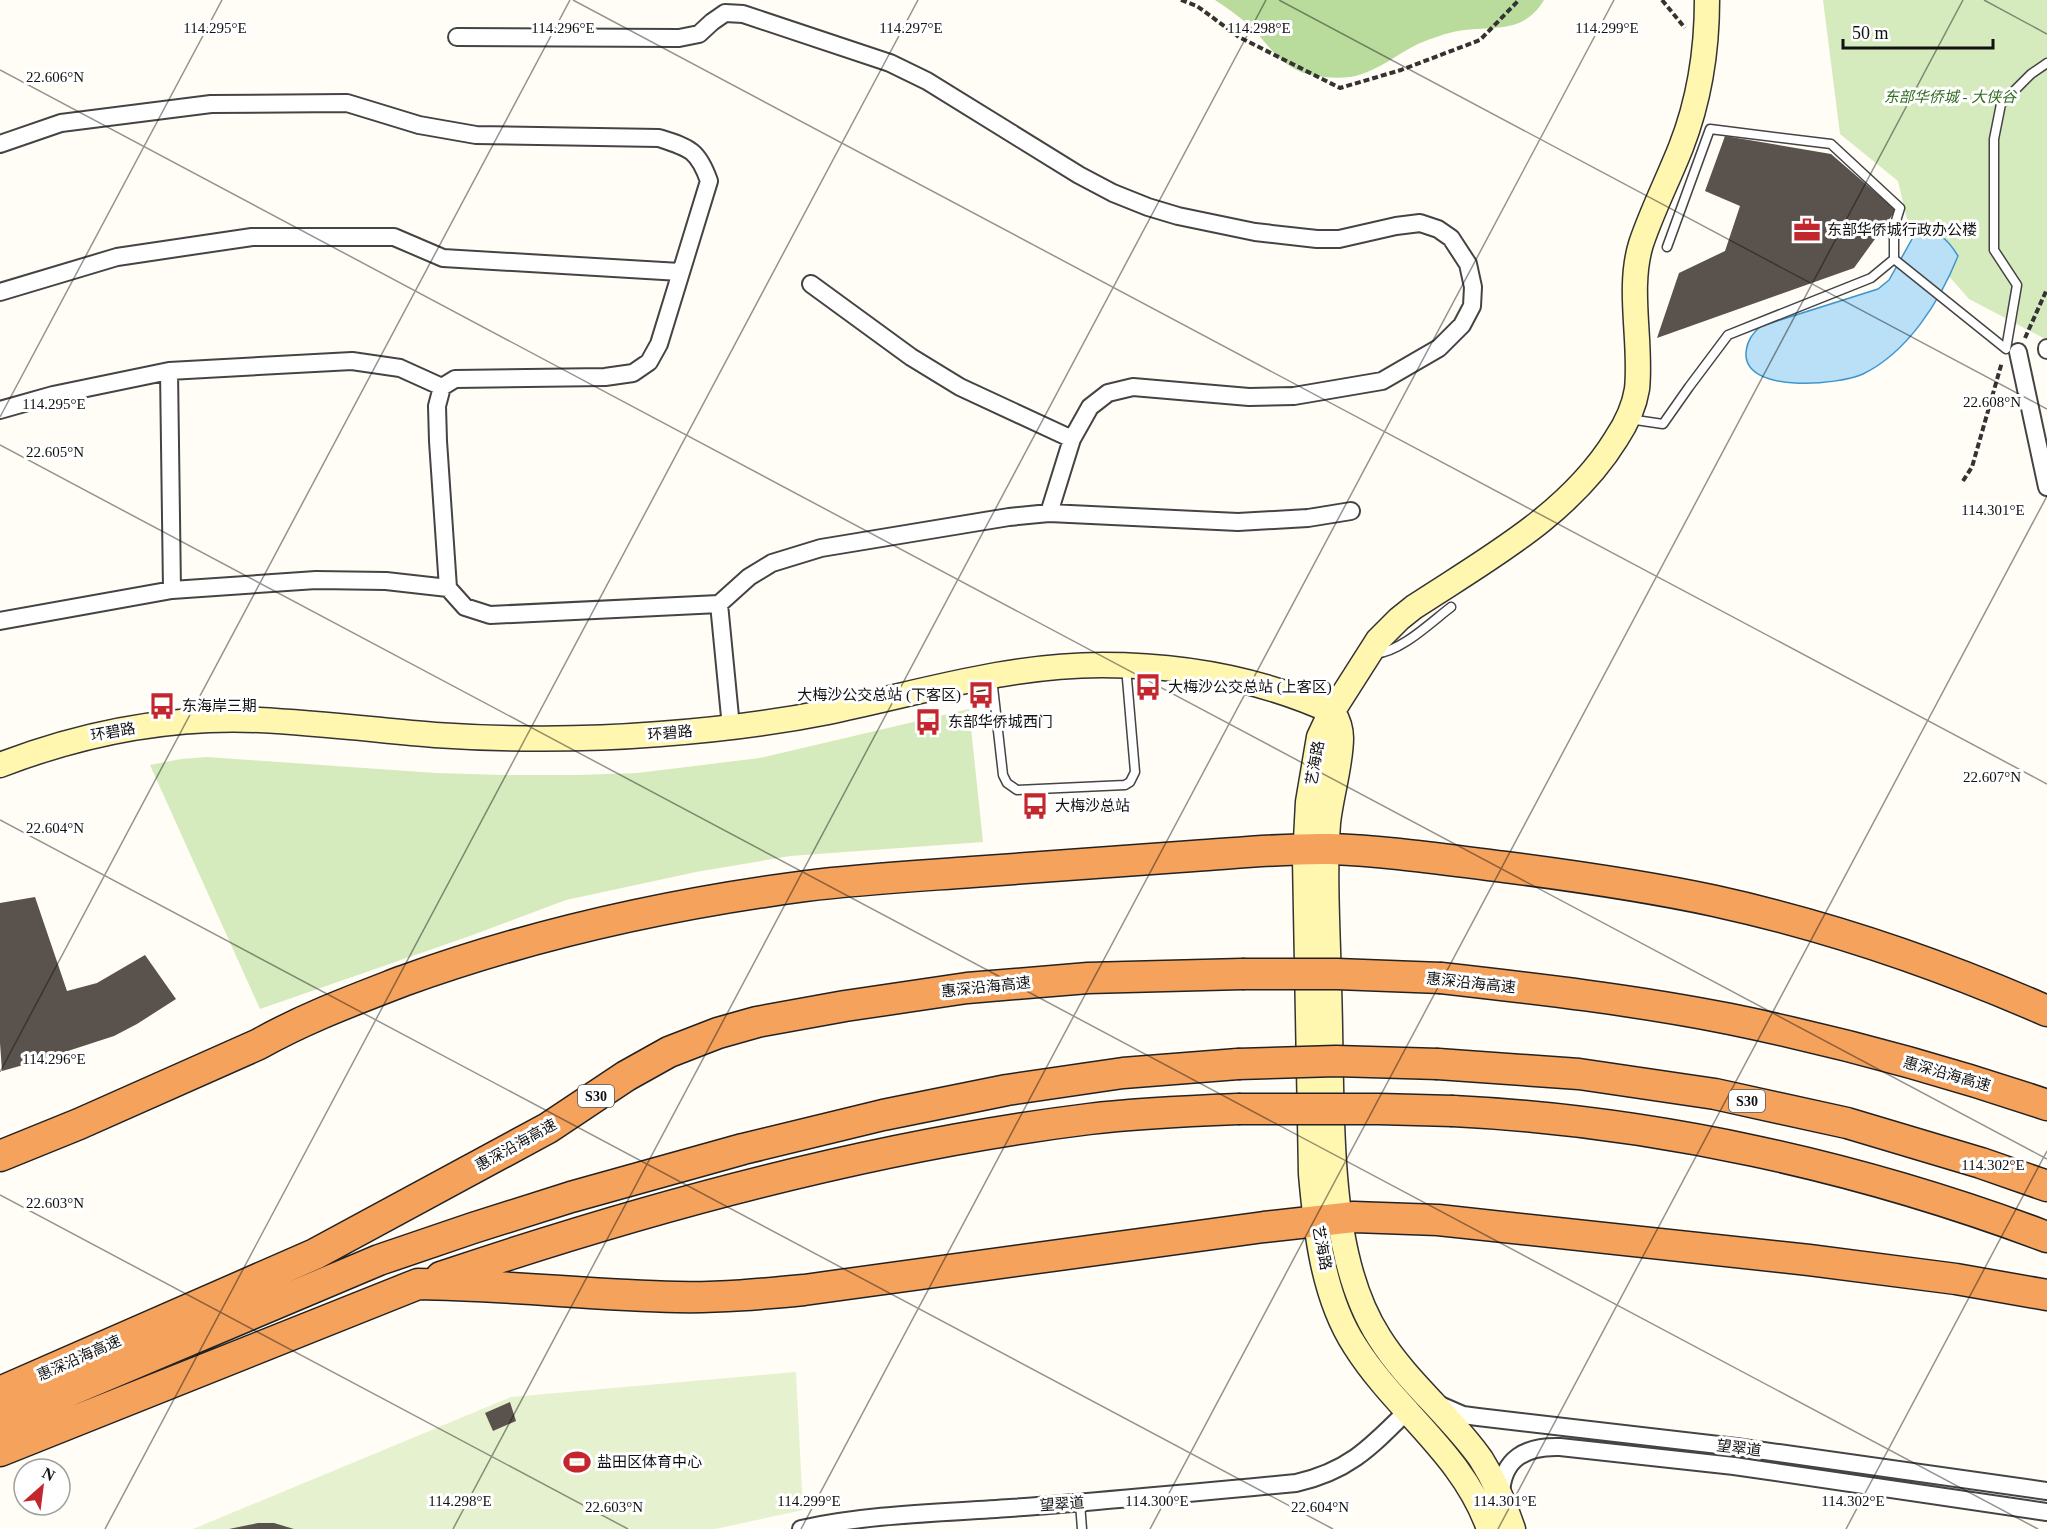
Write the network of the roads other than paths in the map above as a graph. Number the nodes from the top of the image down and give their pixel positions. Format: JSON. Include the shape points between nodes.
{"nodes":[{"id":1,"x":1707,"y":0,"type":"edge"},
{"id":2,"x":457,"y":37,"type":"dead end"},
{"id":3,"x":2047,"y":63,"type":"edge"},
{"id":4,"x":0,"y":144,"type":"edge"},
{"id":5,"x":1667,"y":247,"type":"dead end"},
{"id":6,"x":1894,"y":259,"type":"junction"},
{"id":7,"x":680,"y":272,"type":"junction"},
{"id":8,"x":811,"y":284,"type":"dead end"},
{"id":9,"x":0,"y":292,"type":"edge"},
{"id":10,"x":2012,"y":350,"type":"junction"},
{"id":11,"x":169,"y":371,"type":"junction"},
{"id":12,"x":442,"y":387,"type":"junction"},
{"id":13,"x":0,"y":410,"type":"edge"},
{"id":14,"x":1628,"y":418,"type":"junction"},
{"id":15,"x":1072,"y":439,"type":"junction"},
{"id":16,"x":2047,"y":487,"type":"edge"},
{"id":17,"x":1351,"y":511,"type":"dead end"},
{"id":18,"x":1049,"y":513,"type":"junction"},
{"id":19,"x":448,"y":588,"type":"junction"},
{"id":20,"x":172,"y":590,"type":"junction"},
{"id":21,"x":718,"y":604,"type":"junction"},
{"id":22,"x":1451,"y":607,"type":"dead end"},
{"id":23,"x":0,"y":621,"type":"edge"},
{"id":24,"x":1368,"y":654,"type":"junction"},
{"id":25,"x":1126,"y":665,"type":"junction"},
{"id":26,"x":992,"y":674,"type":"junction"},
{"id":27,"x":1333,"y":712,"type":"junction"},
{"id":28,"x":731,"y":727,"type":"junction"},
{"id":29,"x":0,"y":765,"type":"edge"},
{"id":30,"x":1316,"y":849,"type":"junction"},
{"id":31,"x":2047,"y":1011,"type":"edge"},
{"id":32,"x":2047,"y":1105,"type":"edge"},
{"id":33,"x":0,"y":1156,"type":"edge"},
{"id":34,"x":2047,"y":1186,"type":"edge"},
{"id":35,"x":1328,"y":1219,"type":"junction"},
{"id":36,"x":2047,"y":1237,"type":"edge"},
{"id":37,"x":418,"y":1284,"type":"junction"},
{"id":38,"x":2047,"y":1295,"type":"edge"},
{"id":39,"x":0,"y":1392,"type":"edge"},
{"id":40,"x":1433,"y":1402,"type":"junction"},
{"id":41,"x":1408,"y":1410,"type":"junction"},
{"id":42,"x":0,"y":1423,"type":"edge"},
{"id":43,"x":0,"y":1451,"type":"edge"},
{"id":44,"x":2047,"y":1491,"type":"edge"},
{"id":45,"x":1501,"y":1496,"type":"junction"},
{"id":46,"x":1080,"y":1503,"type":"junction"},
{"id":47,"x":2047,"y":1512,"type":"edge"},
{"id":48,"x":820,"y":1527,"type":"edge"},
{"id":49,"x":801,"y":1529,"type":"edge"},
{"id":50,"x":1082,"y":1529,"type":"edge"},
{"id":51,"x":1489,"y":1529,"type":"edge"},
{"id":52,"x":1513,"y":1529,"type":"edge"}],
"edges":[{"from":1,"to":14,"type":"street","via":[[1704,52],[1691,119],[1638,258],[1637,389]]},
{"from":2,"to":15,"type":"street","via":[[679,38],[699,34],[725,13],[743,14],[890,63],[937,87],[1079,175],[1148,207],[1244,230],[1317,239],[1339,239],[1420,223],[1451,238],[1468,264],[1472,306],[1462,326],[1439,348],[1382,381],[1294,396],[1249,397],[1133,387],[1108,393],[1090,407]]},
{"from":3,"to":10,"type":"lane","via":[[2001,104],[1994,139],[1994,250],[2017,285]]},
{"from":4,"to":7,"type":"street","via":[[61,123],[211,104],[347,103],[419,125],[476,135],[659,138],[684,146],[701,161],[709,181]]},
{"from":5,"to":6,"type":"lane","via":[[1710,129],[1830,144],[1900,208],[1894,227]]},
{"from":6,"to":10,"type":"lane","via":[[1951,307]]},
{"from":6,"to":14,"type":"lane","via":[[1871,278],[1728,335],[1663,424]]},
{"from":7,"to":9,"type":"street","via":[[443,258],[394,237],[252,237],[117,257]]},
{"from":7,"to":12,"type":"street","via":[[659,344],[649,362],[633,373],[605,377],[454,379]]},
{"from":8,"to":15,"type":"street","via":[[857,320],[960,387]]},
{"from":10,"to":16,"type":"street"},
{"from":11,"to":12,"type":"street","via":[[352,361],[400,368]]},
{"from":11,"to":13,"type":"street"},
{"from":11,"to":20,"type":"street"},
{"from":12,"to":19,"type":"street","via":[[437,429]]},
{"from":14,"to":24,"type":"street","via":[[1597,468],[1561,505],[1516,540],[1414,607],[1389,628]]},
{"from":15,"to":18,"type":"street"},
{"from":17,"to":18,"type":"street","via":[[1238,522]]},
{"from":18,"to":21,"type":"street","via":[[1009,516],[821,548],[772,563]]},
{"from":19,"to":20,"type":"street","via":[[386,581],[316,580]]},
{"from":19,"to":21,"type":"street","via":[[465,607],[490,615]]},
{"from":20,"to":23,"type":"street"},
{"from":21,"to":28,"type":"street"},
{"from":22,"to":24,"type":"lane","via":[[1392,650]]},
{"from":24,"to":27,"type":"street"},
{"from":25,"to":26,"type":"street","name":"环碧路"},
{"from":25,"to":26,"type":"lane","via":[[1135,772],[1125,784],[1017,790],[1010,787],[1003,775]]},
{"from":25,"to":27,"type":"street","name":"环碧路","via":[[1232,679],[1298,697]]},
{"from":26,"to":28,"type":"street","name":"环碧路","via":[[825,713]]},
{"from":27,"to":30,"type":"street","name":"艺海路","via":[[1341,738],[1330,804]]},
{"from":28,"to":29,"type":"street","name":"环碧路","via":[[535,739],[258,720],[195,721],[93,735]]},
{"from":30,"to":31,"type":"highway","via":[[1417,856],[1586,878],[1715,901],[1898,952],[1965,975]]},
{"from":30,"to":33,"type":"highway","via":[[829,883],[697,904],[566,931],[496,949],[338,1005],[259,1044]]},
{"from":30,"to":35,"type":"street","name":"艺海路","via":[[1311,1174]]},
{"from":32,"to":39,"type":"highway","name":"惠深沿海高速","number":"S30","bridge":true,"via":[[1864,1050],[1730,1019],[1583,995],[1442,978],[1242,974],[1088,978],[967,988],[757,1022],[669,1052],[548,1128],[315,1254]]},
{"from":34,"to":42,"type":"highway","name":"惠深沿海高速","number":"S30","bridge":true,"via":[[1847,1124],[1715,1094],[1579,1074],[1336,1061],[1238,1064],[1100,1076],[882,1115],[571,1197],[379,1260]]},
{"from":35,"to":37,"type":"highway","via":[[763,1294],[678,1297]]},
{"from":35,"to":38,"type":"highway","via":[[1438,1220],[1797,1259]]},
{"from":35,"to":40,"type":"street","name":"艺海路","via":[[1371,1323],[1388,1350]]},
{"from":35,"to":41,"type":"street","name":"艺海路","via":[[1328,1280],[1347,1333]]},
{"from":36,"to":37,"type":"highway","bridge":true,"via":[[1942,1200],[1865,1179],[1741,1149],[1601,1124],[1453,1111],[1238,1109],[1078,1121],[976,1136],[853,1161],[658,1210]]},
{"from":37,"to":43,"type":"highway"},
{"from":40,"to":44,"type":"street","name":"望翠道","via":[[1478,1417],[1736,1447]]},
{"from":40,"to":45,"type":"street","name":"艺海路","via":[[1480,1459]]},
{"from":41,"to":46,"type":"street","name":"望翠道","via":[[1355,1460],[1314,1479]]},
{"from":41,"to":51,"type":"street","name":"艺海路","via":[[1468,1484]]},
{"from":45,"to":47,"type":"street","name":"望翠道","via":[[1501,1482],[1510,1464],[1532,1449],[1552,1446],[1734,1466]]},
{"from":45,"to":52,"type":"street","name":"艺海路"},
{"from":46,"to":48,"type":"street","name":"望翠道","via":[[899,1516]]},
{"from":46,"to":50,"type":"lane"},
{"from":48,"to":49,"type":"street","name":"望翠道"}]}
